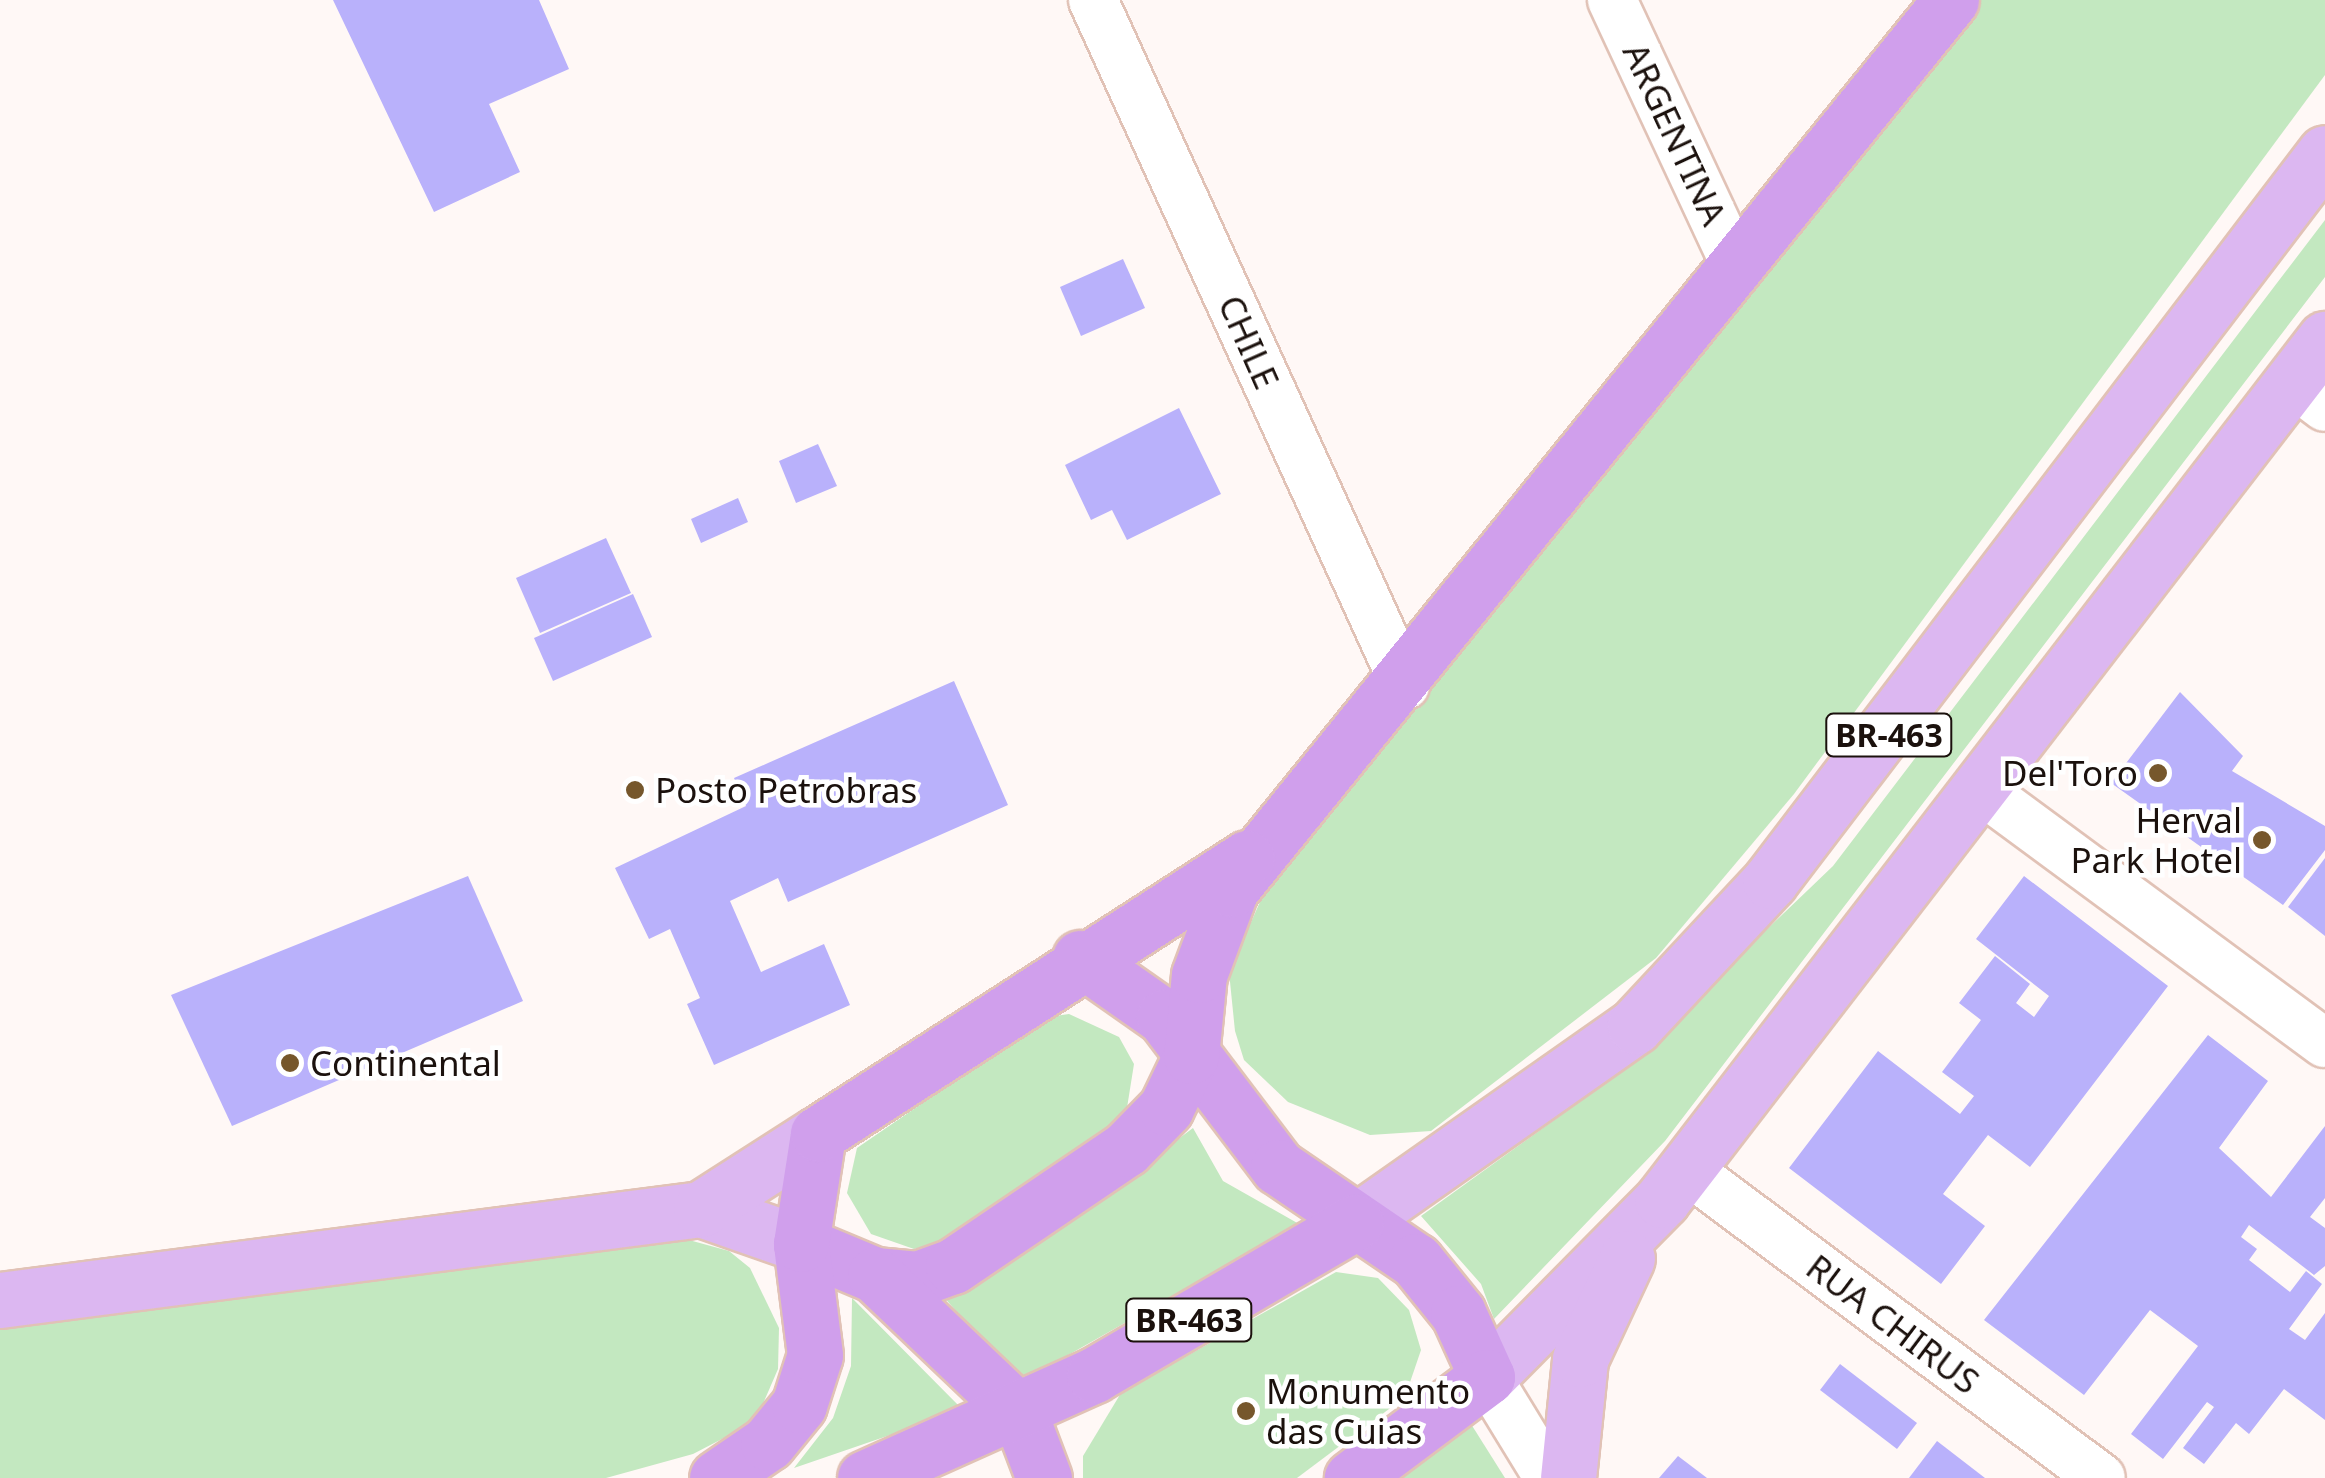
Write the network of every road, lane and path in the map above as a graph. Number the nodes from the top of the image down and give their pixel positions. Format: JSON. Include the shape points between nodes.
{"nodes":[{"id":1,"x":1093,"y":0,"type":"edge"},
{"id":2,"x":1612,"y":0,"type":"edge"},
{"id":3,"x":1951,"y":0,"type":"edge"},
{"id":4,"x":2325,"y":153,"type":"edge"},
{"id":5,"x":1737,"y":268,"type":"junction"},
{"id":6,"x":2325,"y":339,"type":"edge"},
{"id":7,"x":2308,"y":394,"type":"edge"},
{"id":8,"x":1405,"y":685,"type":"junction"},
{"id":9,"x":1984,"y":792,"type":"junction"},
{"id":10,"x":1266,"y":845,"type":"junction"},
{"id":11,"x":1080,"y":958,"type":"junction"},
{"id":12,"x":2325,"y":1043,"type":"edge"},
{"id":13,"x":1192,"y":1056,"type":"junction"},
{"id":14,"x":818,"y":1134,"type":"junction"},
{"id":15,"x":1674,"y":1185,"type":"junction"},
{"id":16,"x":701,"y":1209,"type":"junction"},
{"id":17,"x":1356,"y":1222,"type":"junction"},
{"id":18,"x":802,"y":1244,"type":"junction"},
{"id":19,"x":875,"y":1275,"type":"junction"},
{"id":20,"x":0,"y":1300,"type":"edge"},
{"id":21,"x":1094,"y":1375,"type":"junction"},
{"id":22,"x":1487,"y":1377,"type":"junction"},
{"id":23,"x":1018,"y":1412,"type":"junction"},
{"id":24,"x":1042,"y":1470,"type":"edge"},
{"id":25,"x":717,"y":1478,"type":"edge"},
{"id":26,"x":865,"y":1478,"type":"edge"},
{"id":27,"x":1352,"y":1478,"type":"edge"},
{"id":28,"x":1548,"y":1478,"type":"edge"},
{"id":29,"x":1568,"y":1478,"type":"edge"},
{"id":30,"x":2101,"y":1478,"type":"edge"}],
"edges":[{"from":1,"to":8,"type":"street","name":"CHILE"},
{"from":2,"to":5,"type":"street","name":"ARGENTINA"},
{"from":3,"to":5,"type":"highway"},
{"from":4,"to":17,"type":"main road","number":"BR-463","via":[[1770,882],[1635,1026]]},
{"from":5,"to":8,"type":"highway"},
{"from":6,"to":7,"type":"main road","number":"BR-463"},
{"from":7,"to":9,"type":"main road","number":"BR-463"},
{"from":8,"to":10,"type":"highway"},
{"from":9,"to":12,"type":"street"},
{"from":9,"to":15,"type":"main road","number":"BR-463"},
{"from":10,"to":11,"type":"highway"},
{"from":10,"to":13,"type":"highway","via":[[1231,890],[1208,942]]},
{"from":11,"to":13,"type":"highway","via":[[1135,992]]},
{"from":11,"to":14,"type":"highway"},
{"from":13,"to":17,"type":"highway","via":[[1278,1167]]},
{"from":13,"to":19,"type":"highway","via":[[1166,1108],[1126,1149],[987,1247],[917,1279]]},
{"from":14,"to":16,"type":"main road"},
{"from":14,"to":18,"type":"highway"},
{"from":15,"to":22,"type":"main road","number":"BR-463"},
{"from":15,"to":29,"type":"main road","via":[[1603,1298],[1580,1359]]},
{"from":15,"to":30,"type":"street","name":"RUA CHIRUS"},
{"from":16,"to":18,"type":"main road"},
{"from":16,"to":20,"type":"main road"},
{"from":17,"to":21,"type":"highway","number":"BR-463"},
{"from":17,"to":22,"type":"highway","via":[[1416,1261],[1458,1313]]},
{"from":18,"to":19,"type":"highway"},
{"from":18,"to":25,"type":"highway","via":[[815,1355],[799,1405],[768,1444]]},
{"from":19,"to":23,"type":"highway"},
{"from":21,"to":23,"type":"highway","number":"BR-463"},
{"from":21,"to":24,"type":"highway"},
{"from":22,"to":27,"type":"highway","number":"BR-463"},
{"from":22,"to":28,"type":"street"},
{"from":23,"to":24,"type":"highway"},
{"from":23,"to":26,"type":"highway","number":"BR-463"}]}
